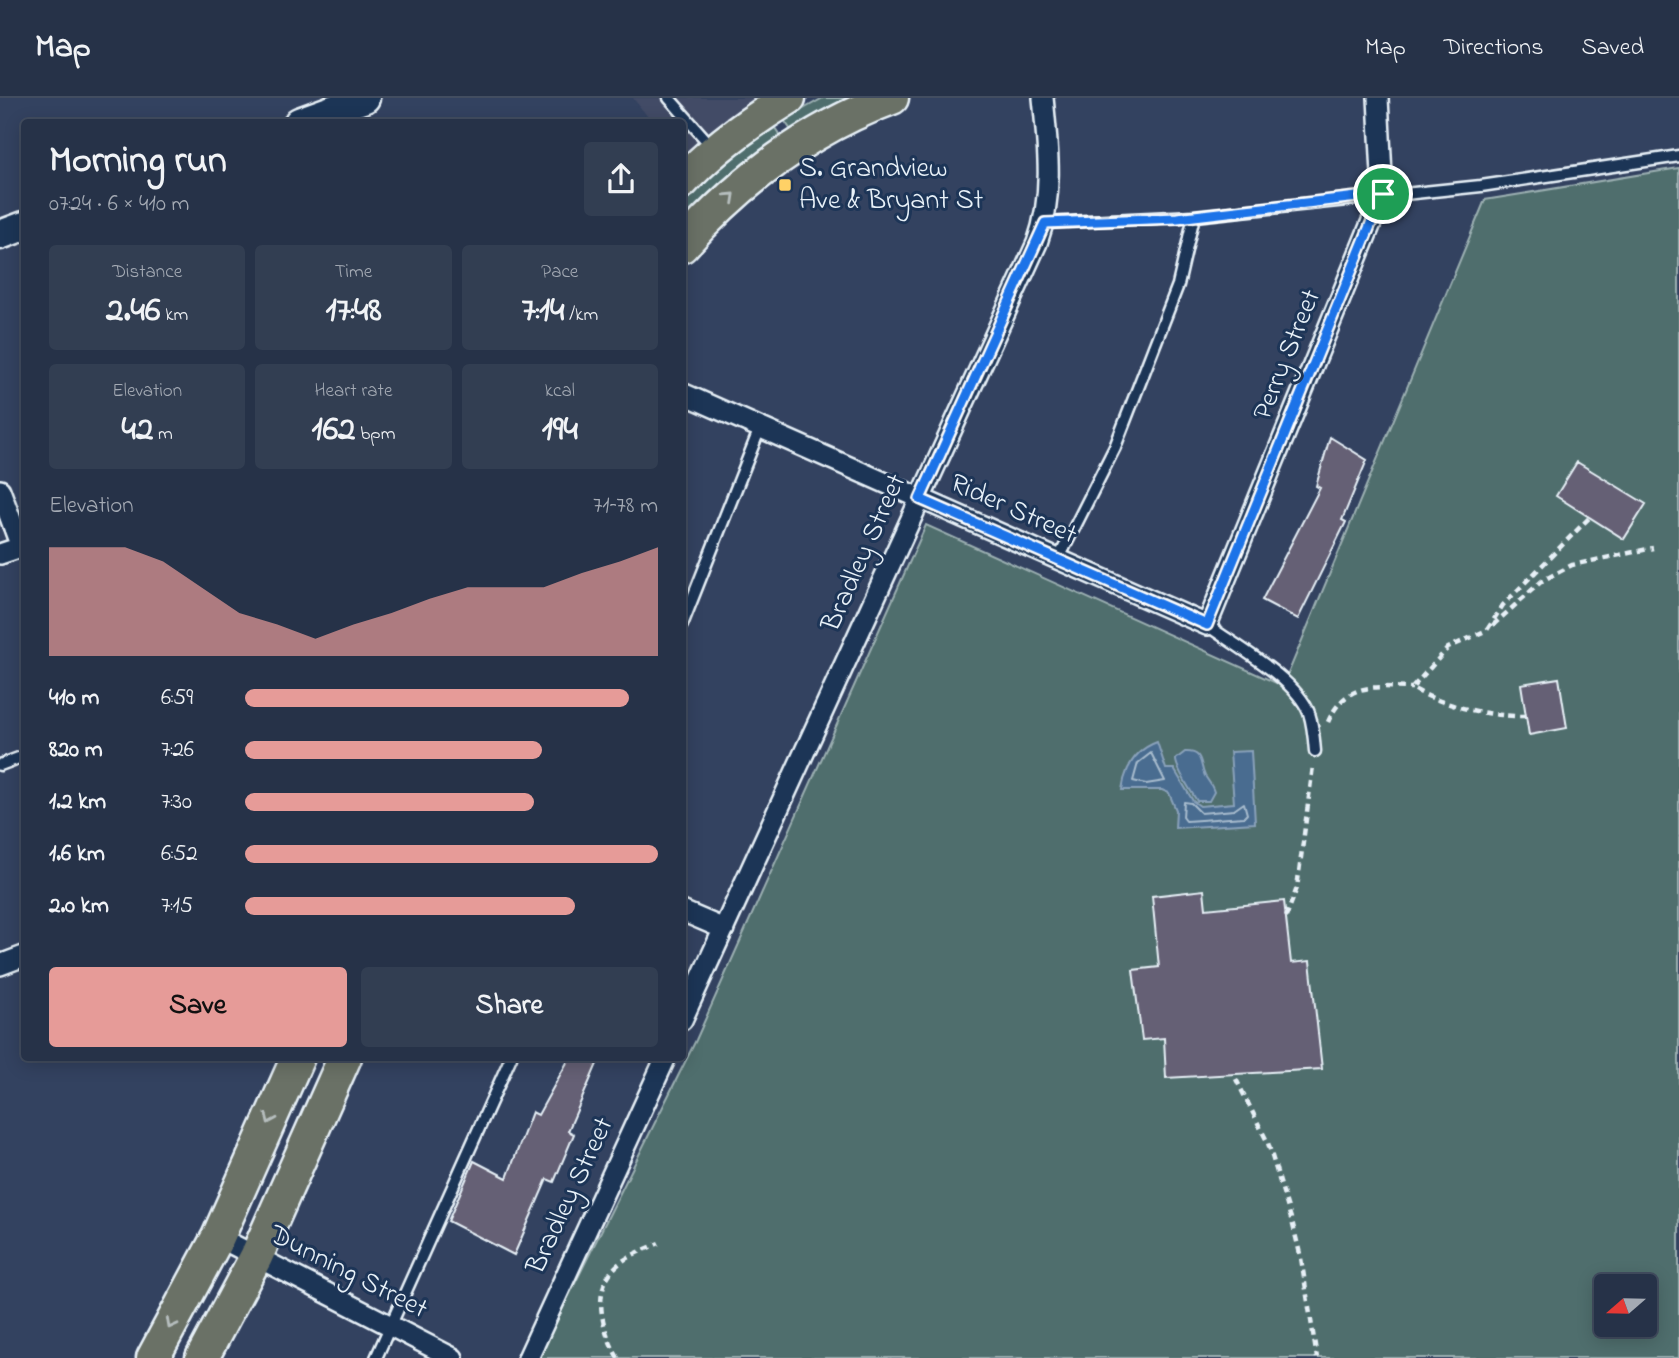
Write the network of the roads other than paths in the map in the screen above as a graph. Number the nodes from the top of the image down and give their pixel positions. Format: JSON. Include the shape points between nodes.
{"nodes":[{"id":1,"x":365,"y":98,"type":"edge"},
{"id":2,"x":668,"y":98,"type":"edge"},
{"id":3,"x":892,"y":98,"type":"edge"},
{"id":4,"x":1043,"y":98,"type":"edge"},
{"id":5,"x":1378,"y":98,"type":"edge"},
{"id":6,"x":781,"y":101,"type":"edge"},
{"id":7,"x":307,"y":119,"type":"edge"},
{"id":8,"x":716,"y":151,"type":"junction"},
{"id":9,"x":1679,"y":156,"type":"edge"},
{"id":10,"x":686,"y":178,"type":"edge"},
{"id":11,"x":1383,"y":194,"type":"junction"},
{"id":12,"x":1194,"y":216,"type":"junction"},
{"id":13,"x":1045,"y":223,"type":"junction"},
{"id":14,"x":21,"y":227,"type":"edge"},
{"id":15,"x":0,"y":235,"type":"edge"},
{"id":16,"x":686,"y":242,"type":"edge"},
{"id":17,"x":686,"y":395,"type":"edge"},
{"id":18,"x":760,"y":428,"type":"junction"},
{"id":19,"x":0,"y":490,"type":"edge"},
{"id":20,"x":920,"y":499,"type":"junction"},
{"id":21,"x":21,"y":541,"type":"edge"},
{"id":22,"x":21,"y":547,"type":"edge"},
{"id":23,"x":0,"y":554,"type":"edge"},
{"id":24,"x":1058,"y":560,"type":"junction"},
{"id":25,"x":686,"y":615,"type":"edge"},
{"id":26,"x":1207,"y":625,"type":"junction"},
{"id":27,"x":1315,"y":751,"type":"road end"},
{"id":28,"x":21,"y":758,"type":"edge"},
{"id":29,"x":0,"y":765,"type":"edge"},
{"id":30,"x":686,"y":913,"type":"edge"},
{"id":31,"x":724,"y":929,"type":"junction"},
{"id":32,"x":21,"y":957,"type":"edge"},
{"id":33,"x":0,"y":965,"type":"edge"},
{"id":34,"x":686,"y":1011,"type":"edge"},
{"id":35,"x":296,"y":1061,"type":"edge"},
{"id":36,"x":343,"y":1061,"type":"edge"},
{"id":37,"x":509,"y":1061,"type":"edge"},
{"id":38,"x":664,"y":1061,"type":"edge"},
{"id":39,"x":218,"y":1237,"type":"junction"},
{"id":40,"x":256,"y":1257,"type":"junction"},
{"id":41,"x":392,"y":1328,"type":"junction"},
{"id":42,"x":153,"y":1358,"type":"edge"},
{"id":43,"x":202,"y":1358,"type":"edge"},
{"id":44,"x":376,"y":1358,"type":"edge"},
{"id":45,"x":453,"y":1358,"type":"edge"},
{"id":46,"x":528,"y":1358,"type":"edge"}],
"edges":[{"from":1,"to":7,"type":"main road"},
{"from":2,"to":8,"type":"lane"},
{"from":16,"to":3,"type":"main road","one_way":true,"via":[[779,157],[828,126]]},
{"from":4,"to":13,"type":"street","name":"Bradley Street","via":[[1049,186]]},
{"from":5,"to":11,"type":"street","name":"Perry Street"},
{"from":6,"to":8,"type":"main road"},
{"from":8,"to":10,"type":"main road"},
{"from":9,"to":11,"type":"lane","via":[[1482,186]]},
{"from":11,"to":12,"type":"lane"},
{"from":11,"to":26,"type":"street","name":"Perry Street"},
{"from":12,"to":13,"type":"lane"},
{"from":12,"to":24,"type":"lane","via":[[1178,285],[1115,447]]},
{"from":13,"to":20,"type":"street","name":"Bradley Street"},
{"from":14,"to":15,"type":"main road"},
{"from":17,"to":18,"type":"street","name":"Rider Street"},
{"from":18,"to":20,"type":"street","name":"Rider Street"},
{"from":18,"to":25,"type":"lane"},
{"from":19,"to":21,"type":"street"},
{"from":20,"to":24,"type":"street","name":"Rider Street"},
{"from":20,"to":31,"type":"street","name":"Bradley Street"},
{"from":22,"to":23,"type":"street"},
{"from":24,"to":26,"type":"street","name":"Rider Street"},
{"from":26,"to":27,"type":"lane","via":[[1299,696],[1309,712]]},
{"from":28,"to":29,"type":"lane"},
{"from":30,"to":31,"type":"street"},
{"from":31,"to":34,"type":"street","name":"Bradley Street"},
{"from":32,"to":33,"type":"street"},
{"from":35,"to":39,"type":"main road","one_way":true},
{"from":36,"to":40,"type":"main road"},
{"from":37,"to":41,"type":"lane"},
{"from":38,"to":46,"type":"street","name":"Bradley Street"},
{"from":39,"to":40,"type":"street","name":"Dunning Street"},
{"from":39,"to":42,"type":"main road","one_way":true},
{"from":40,"to":41,"type":"street","name":"Dunning Street"},
{"from":40,"to":43,"type":"main road"},
{"from":41,"to":44,"type":"lane"},
{"from":41,"to":45,"type":"street","name":"Dunning Street"}]}
